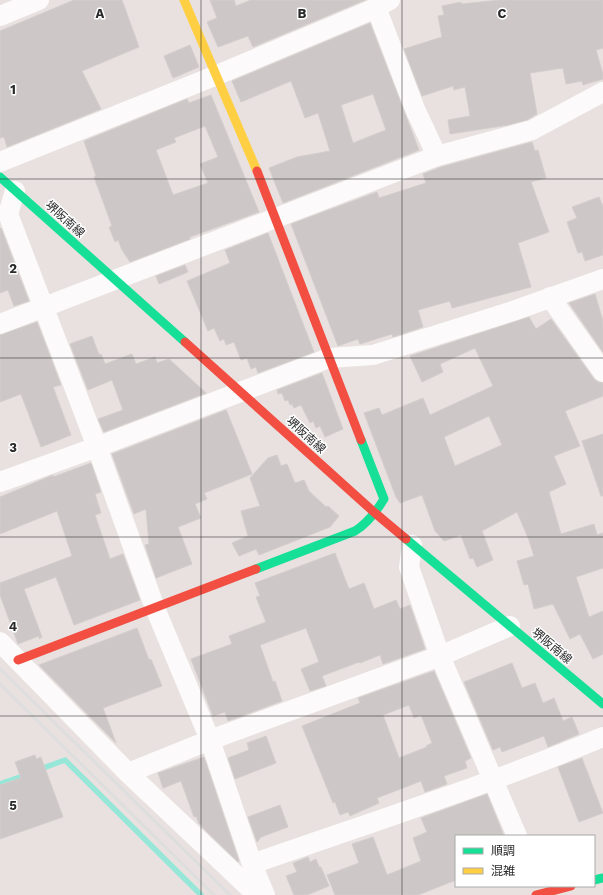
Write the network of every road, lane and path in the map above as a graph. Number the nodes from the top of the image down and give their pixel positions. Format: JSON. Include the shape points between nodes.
{"nodes":[{"id":1,"x":39,"y":0,"type":"edge"},
{"id":2,"x":184,"y":0,"type":"edge"},
{"id":3,"x":383,"y":4,"type":"edge"},
{"id":4,"x":6,"y":9,"type":"edge"},
{"id":5,"x":217,"y":75,"type":"junction"},
{"id":6,"x":603,"y":92,"type":"edge"},
{"id":7,"x":437,"y":156,"type":"junction"},
{"id":8,"x":0,"y":162,"type":"edge"},
{"id":9,"x":0,"y":176,"type":"edge"},
{"id":10,"x":15,"y":191,"type":"junction"},
{"id":11,"x":275,"y":219,"type":"junction"},
{"id":12,"x":603,"y":279,"type":"edge"},
{"id":13,"x":116,"y":281,"type":"junction"},
{"id":14,"x":550,"y":298,"type":"junction"},
{"id":15,"x":43,"y":308,"type":"junction"},
{"id":16,"x":0,"y":324,"type":"edge"},
{"id":17,"x":329,"y":358,"type":"junction"},
{"id":18,"x":603,"y":372,"type":"edge"},
{"id":19,"x":240,"y":393,"type":"junction"},
{"id":20,"x":97,"y":447,"type":"junction"},
{"id":21,"x":0,"y":482,"type":"edge"},
{"id":22,"x":375,"y":513,"type":"junction"},
{"id":23,"x":412,"y":545,"type":"junction"},
{"id":24,"x":155,"y":608,"type":"junction"},
{"id":25,"x":510,"y":626,"type":"junction"},
{"id":26,"x":0,"y":642,"type":"edge"},
{"id":27,"x":440,"y":656,"type":"junction"},
{"id":28,"x":18,"y":660,"type":"junction"},
{"id":29,"x":603,"y":704,"type":"edge"},
{"id":30,"x":603,"y":737,"type":"edge"},
{"id":31,"x":210,"y":740,"type":"junction"},
{"id":32,"x":128,"y":772,"type":"junction"},
{"id":33,"x":492,"y":780,"type":"junction"},
{"id":34,"x":517,"y":835,"type":"edge"},
{"id":35,"x":252,"y":864,"type":"junction"},
{"id":36,"x":565,"y":887,"type":"edge"},
{"id":37,"x":539,"y":891,"type":"edge"},
{"id":38,"x":257,"y":895,"type":"edge"},
{"id":39,"x":266,"y":895,"type":"edge"}],
"edges":[{"from":1,"to":4,"type":"street"},
{"from":2,"to":5,"type":"street"},
{"from":3,"to":5,"type":"street"},
{"from":3,"to":7,"type":"street","via":[[415,109]]},
{"from":5,"to":8,"type":"street"},
{"from":5,"to":11,"type":"street"},
{"from":6,"to":7,"type":"street","via":[[532,130]]},
{"from":7,"to":11,"type":"street"},
{"from":9,"to":10,"type":"street","name":"堺阪南線"},
{"from":10,"to":13,"type":"street","name":"堺阪南線"},
{"from":10,"to":15,"type":"street","via":[[8,214]]},
{"from":11,"to":13,"type":"street"},
{"from":11,"to":17,"type":"street"},
{"from":12,"to":14,"type":"street"},
{"from":13,"to":15,"type":"street","via":[[96,286]]},
{"from":13,"to":19,"type":"street","name":"堺阪南線"},
{"from":14,"to":17,"type":"street","via":[[374,355]]},
{"from":14,"to":18,"type":"street"},
{"from":15,"to":16,"type":"street"},
{"from":15,"to":20,"type":"street"},
{"from":17,"to":19,"type":"street"},
{"from":17,"to":22,"type":"street","via":[[384,499]]},
{"from":19,"to":20,"type":"street"},
{"from":19,"to":22,"type":"street","name":"堺阪南線"},
{"from":20,"to":21,"type":"street"},
{"from":20,"to":24,"type":"street"},
{"from":22,"to":23,"type":"street","name":"堺阪南線"},
{"from":22,"to":24,"type":"street","via":[[363,527],[355,531]]},
{"from":23,"to":25,"type":"street","name":"堺阪南線"},
{"from":23,"to":27,"type":"street","via":[[409,568]]},
{"from":24,"to":28,"type":"street"},
{"from":24,"to":31,"type":"street"},
{"from":25,"to":27,"type":"street"},
{"from":25,"to":29,"type":"street","name":"堺阪南線"},
{"from":26,"to":28,"type":"street"},
{"from":27,"to":31,"type":"street"},
{"from":27,"to":33,"type":"street"},
{"from":28,"to":32,"type":"street"},
{"from":30,"to":33,"type":"street"},
{"from":31,"to":32,"type":"street"},
{"from":31,"to":35,"type":"street"},
{"from":32,"to":38,"type":"street"},
{"from":33,"to":34,"type":"street"},
{"from":33,"to":35,"type":"street"},
{"from":35,"to":39,"type":"street"},
{"from":36,"to":37,"type":"street"}]}
